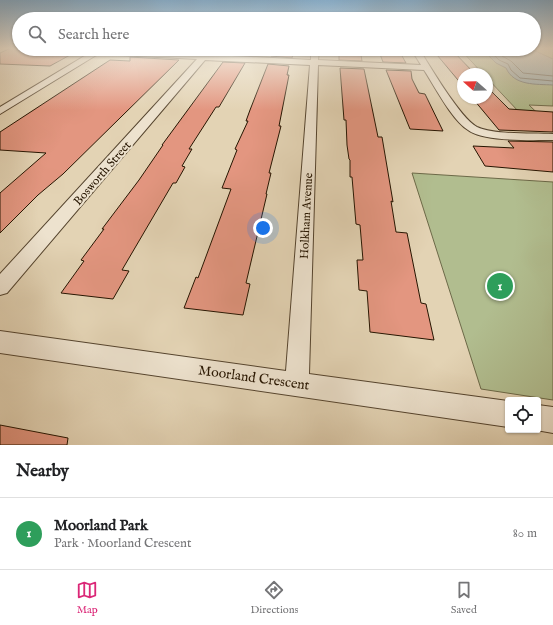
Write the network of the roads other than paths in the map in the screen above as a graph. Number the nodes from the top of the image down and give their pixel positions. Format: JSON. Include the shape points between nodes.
{"nodes":[{"id":1,"x":428,"y":68,"type":"edge"},
{"id":2,"x":68,"y":69,"type":"edge"},
{"id":3,"x":193,"y":69,"type":"edge"},
{"id":4,"x":313,"y":69,"type":"edge"},
{"id":5,"x":0,"y":110,"type":"edge"},
{"id":6,"x":553,"y":137,"type":"edge"},
{"id":7,"x":0,"y":287,"type":"edge"},
{"id":8,"x":0,"y":342,"type":"edge"},
{"id":9,"x":297,"y":383,"type":"junction"},
{"id":10,"x":505,"y":414,"type":"edge"},
{"id":11,"x":541,"y":418,"type":"edge"},
{"id":12,"x":553,"y":420,"type":"edge"}],
"edges":[{"from":1,"to":6,"type":"street","via":[[461,119],[472,129],[493,134]]},
{"from":2,"to":5,"type":"street"},
{"from":3,"to":7,"type":"street","name":"Bosworth Street"},
{"from":4,"to":9,"type":"street","name":"Holkham Avenue"},
{"from":8,"to":9,"type":"street","name":"Moorland Crescent"},
{"from":9,"to":10,"type":"street","name":"Moorland Crescent"},
{"from":11,"to":12,"type":"street"}]}
